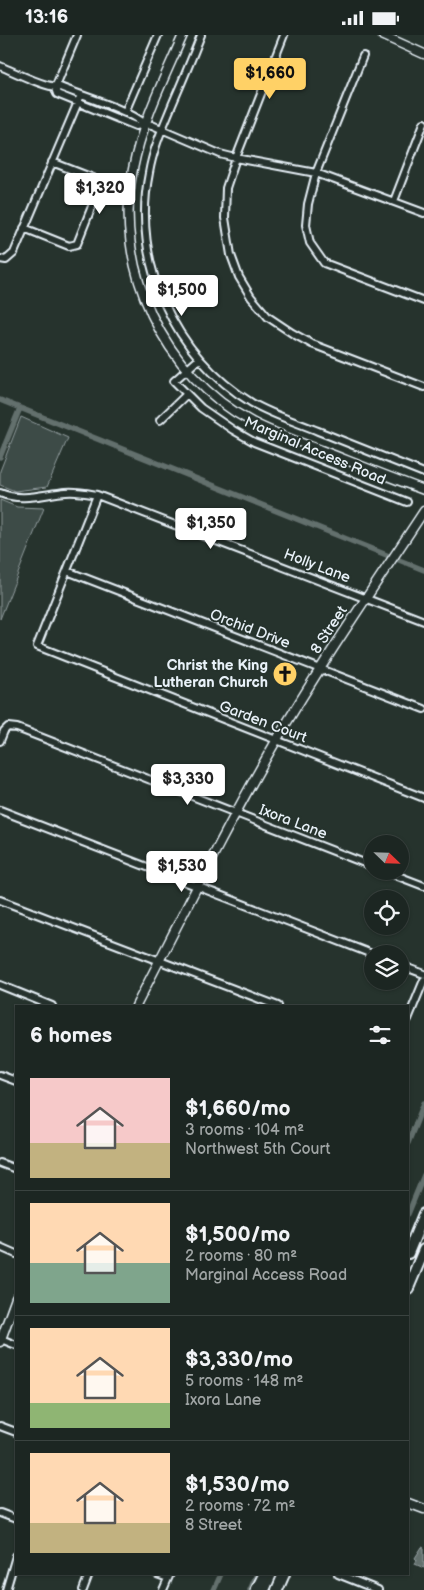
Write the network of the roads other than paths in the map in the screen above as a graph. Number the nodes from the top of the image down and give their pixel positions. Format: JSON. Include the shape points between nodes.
{"nodes":[{"id":1,"x":77,"y":35,"type":"edge"},
{"id":2,"x":158,"y":35,"type":"edge"},
{"id":3,"x":183,"y":35,"type":"edge"},
{"id":4,"x":201,"y":35,"type":"edge"},
{"id":5,"x":284,"y":35,"type":"edge"},
{"id":6,"x":382,"y":35,"type":"edge"},
{"id":7,"x":424,"y":54,"type":"edge"},
{"id":8,"x":364,"y":56,"type":"dead end"},
{"id":9,"x":0,"y":66,"type":"edge"},
{"id":10,"x":55,"y":88,"type":"junction"},
{"id":11,"x":81,"y":95,"type":"junction"},
{"id":12,"x":78,"y":103,"type":"junction"},
{"id":13,"x":125,"y":112,"type":"junction"},
{"id":14,"x":424,"y":123,"type":"edge"},
{"id":15,"x":145,"y":124,"type":"junction"},
{"id":16,"x":162,"y":129,"type":"junction"},
{"id":17,"x":236,"y":158,"type":"junction"},
{"id":18,"x":52,"y":162,"type":"junction"},
{"id":19,"x":316,"y":173,"type":"junction"},
{"id":20,"x":394,"y":201,"type":"junction"},
{"id":21,"x":424,"y":213,"type":"edge"},
{"id":22,"x":24,"y":229,"type":"junction"},
{"id":23,"x":3,"y":259,"type":"edge"},
{"id":24,"x":424,"y":301,"type":"edge"},
{"id":25,"x":199,"y":359,"type":"junction"},
{"id":26,"x":187,"y":369,"type":"junction"},
{"id":27,"x":424,"y":387,"type":"edge"},
{"id":28,"x":187,"y":394,"type":"junction"},
{"id":29,"x":160,"y":420,"type":"dead end"},
{"id":30,"x":424,"y":473,"type":"edge"},
{"id":31,"x":424,"y":490,"type":"edge"},
{"id":32,"x":0,"y":493,"type":"edge"},
{"id":33,"x":97,"y":495,"type":"junction"},
{"id":34,"x":407,"y":502,"type":"dead end"},
{"id":35,"x":424,"y":511,"type":"edge"},
{"id":36,"x":66,"y":571,"type":"junction"},
{"id":37,"x":366,"y":599,"type":"junction"},
{"id":38,"x":424,"y":621,"type":"edge"},
{"id":39,"x":320,"y":669,"type":"junction"},
{"id":40,"x":424,"y":709,"type":"edge"},
{"id":41,"x":0,"y":741,"type":"edge"},
{"id":42,"x":276,"y":741,"type":"junction"},
{"id":43,"x":424,"y":798,"type":"edge"},
{"id":44,"x":0,"y":810,"type":"edge"},
{"id":45,"x":236,"y":813,"type":"junction"},
{"id":46,"x":364,"y":863,"type":"edge"},
{"id":47,"x":409,"y":880,"type":"edge"},
{"id":48,"x":424,"y":886,"type":"edge"},
{"id":49,"x":197,"y":887,"type":"junction"},
{"id":50,"x":0,"y":899,"type":"edge"},
{"id":51,"x":364,"y":951,"type":"edge"},
{"id":52,"x":160,"y":961,"type":"junction"},
{"id":53,"x":409,"y":968,"type":"edge"},
{"id":54,"x":424,"y":974,"type":"edge"},
{"id":55,"x":424,"y":979,"type":"edge"},
{"id":56,"x":0,"y":985,"type":"edge"},
{"id":57,"x":50,"y":1005,"type":"edge"},
{"id":58,"x":137,"y":1005,"type":"edge"},
{"id":59,"x":275,"y":1005,"type":"edge"},
{"id":60,"x":409,"y":1016,"type":"edge"},
{"id":61,"x":0,"y":1075,"type":"edge"},
{"id":62,"x":15,"y":1081,"type":"edge"},
{"id":63,"x":0,"y":1163,"type":"edge"},
{"id":64,"x":15,"y":1169,"type":"edge"},
{"id":65,"x":424,"y":1214,"type":"edge"},
{"id":66,"x":0,"y":1247,"type":"edge"},
{"id":67,"x":424,"y":1250,"type":"edge"},
{"id":68,"x":409,"y":1251,"type":"edge"},
{"id":69,"x":15,"y":1253,"type":"edge"},
{"id":70,"x":409,"y":1286,"type":"edge"},
{"id":71,"x":15,"y":1300,"type":"edge"},
{"id":72,"x":2,"y":1326,"type":"edge"},
{"id":73,"x":0,"y":1341,"type":"edge"},
{"id":74,"x":15,"y":1345,"type":"edge"},
{"id":75,"x":0,"y":1426,"type":"edge"},
{"id":76,"x":15,"y":1432,"type":"edge"},
{"id":77,"x":409,"y":1503,"type":"edge"},
{"id":78,"x":424,"y":1509,"type":"edge"},
{"id":79,"x":0,"y":1513,"type":"edge"},
{"id":80,"x":15,"y":1519,"type":"edge"},
{"id":81,"x":15,"y":1559,"type":"edge"},
{"id":82,"x":89,"y":1575,"type":"edge"},
{"id":83,"x":264,"y":1575,"type":"edge"},
{"id":84,"x":272,"y":1575,"type":"edge"},
{"id":85,"x":284,"y":1575,"type":"edge"},
{"id":86,"x":340,"y":1575,"type":"edge"},
{"id":87,"x":169,"y":1576,"type":"edge"},
{"id":88,"x":6,"y":1590,"type":"edge"},
{"id":89,"x":83,"y":1590,"type":"edge"},
{"id":90,"x":163,"y":1590,"type":"edge"},
{"id":91,"x":257,"y":1590,"type":"edge"},
{"id":92,"x":264,"y":1590,"type":"edge"},
{"id":93,"x":277,"y":1590,"type":"edge"},
{"id":94,"x":378,"y":1590,"type":"edge"}],
"edges":[{"from":1,"to":10,"type":"street"},
{"from":2,"to":13,"type":"street"},
{"from":3,"to":15,"type":"street"},
{"from":4,"to":16,"type":"street","name":"Marginal Access Road"},
{"from":5,"to":17,"type":"street"},
{"from":6,"to":7,"type":"street"},
{"from":8,"to":19,"type":"street"},
{"from":9,"to":10,"type":"street"},
{"from":10,"to":11,"type":"street"},
{"from":10,"to":12,"type":"street","via":[[57,94]]},
{"from":11,"to":12,"type":"street"},
{"from":11,"to":13,"type":"street"},
{"from":12,"to":15,"type":"street","via":[[136,126]]},
{"from":12,"to":18,"type":"street"},
{"from":13,"to":15,"type":"street"},
{"from":14,"to":20,"type":"street"},
{"from":15,"to":16,"type":"street"},
{"from":15,"to":26,"type":"street","via":[[130,186],[128,218],[133,258],[152,319]]},
{"from":16,"to":17,"type":"street"},
{"from":16,"to":25,"type":"street","name":"Marginal Access Road","via":[[152,158],[145,202],[149,257],[166,309]]},
{"from":17,"to":19,"type":"street"},
{"from":17,"to":27,"type":"street","via":[[226,188],[225,218],[231,255],[251,297],[268,317],[312,344]]},
{"from":18,"to":22,"type":"street"},
{"from":18,"to":22,"type":"street","via":[[99,183],[78,244],[69,246]]},
{"from":19,"to":20,"type":"street"},
{"from":19,"to":24,"type":"street","via":[[306,225],[310,243],[324,263]]},
{"from":20,"to":21,"type":"street"},
{"from":22,"to":23,"type":"street","via":[[14,253]]},
{"from":25,"to":26,"type":"street","name":"Marginal Access Road"},
{"from":25,"to":30,"type":"street","name":"Marginal Access Road","via":[[232,389],[265,410]]},
{"from":26,"to":28,"type":"street","name":"Marginal Access Road","via":[[174,381]]},
{"from":26,"to":31,"type":"street","via":[[218,400],[251,422]]},
{"from":28,"to":29,"type":"street"},
{"from":28,"to":34,"type":"street","name":"Marginal Access Road","via":[[216,419],[254,442]]},
{"from":32,"to":33,"type":"street","name":"Holly Lane","via":[[25,498],[80,491]]},
{"from":33,"to":36,"type":"street"},
{"from":33,"to":37,"type":"street","name":"Holly Lane"},
{"from":35,"to":37,"type":"street","name":"8 Street"},
{"from":36,"to":39,"type":"street","name":"Orchid Drive"},
{"from":36,"to":42,"type":"street","name":"Garden Court","via":[[37,646]]},
{"from":37,"to":38,"type":"street","name":"Holly Lane"},
{"from":37,"to":39,"type":"street","name":"8 Street"},
{"from":39,"to":40,"type":"street","name":"Orchid Drive"},
{"from":39,"to":42,"type":"street","name":"8 Street"},
{"from":41,"to":45,"type":"street","name":"Ixora Lane","via":[[8,727],[17,728]]},
{"from":42,"to":43,"type":"street","name":"Garden Court"},
{"from":42,"to":45,"type":"street","name":"8 Street"},
{"from":44,"to":49,"type":"street"},
{"from":45,"to":46,"type":"street","name":"Ixora Lane"},
{"from":45,"to":49,"type":"street","name":"8 Street"},
{"from":47,"to":48,"type":"street"},
{"from":49,"to":51,"type":"street"},
{"from":49,"to":52,"type":"street","name":"8 Street"},
{"from":50,"to":52,"type":"street"},
{"from":52,"to":58,"type":"street","name":"8 Street"},
{"from":52,"to":59,"type":"street"},
{"from":53,"to":54,"type":"street"},
{"from":55,"to":60,"type":"street"},
{"from":56,"to":57,"type":"street"},
{"from":61,"to":62,"type":"street"},
{"from":63,"to":64,"type":"street"},
{"from":65,"to":68,"type":"highway"},
{"from":66,"to":69,"type":"street"},
{"from":67,"to":70,"type":"highway"},
{"from":71,"to":72,"type":"street"},
{"from":72,"to":73,"type":"street"},
{"from":73,"to":74,"type":"street"},
{"from":75,"to":76,"type":"street"},
{"from":77,"to":78,"type":"street"},
{"from":79,"to":80,"type":"street"},
{"from":81,"to":88,"type":"street"},
{"from":82,"to":89,"type":"street"},
{"from":83,"to":91,"type":"highway"},
{"from":84,"to":92,"type":"highway"},
{"from":85,"to":93,"type":"highway"},
{"from":86,"to":94,"type":"street"},
{"from":87,"to":90,"type":"street"}]}
